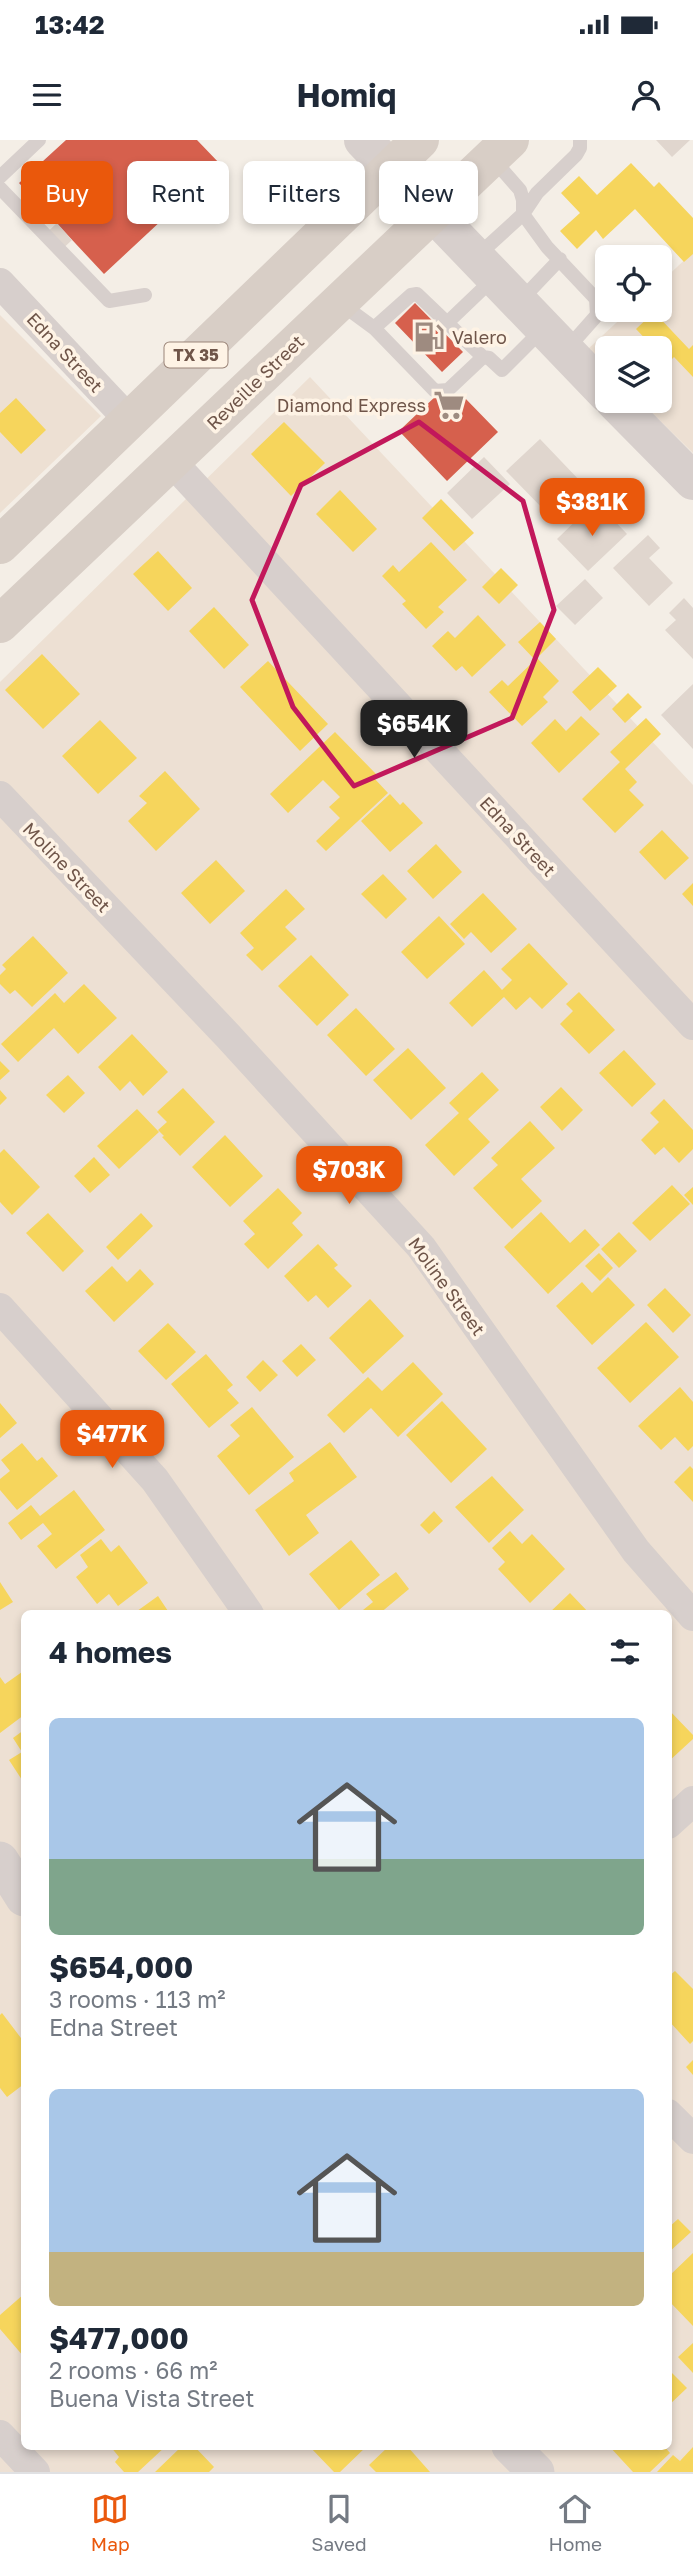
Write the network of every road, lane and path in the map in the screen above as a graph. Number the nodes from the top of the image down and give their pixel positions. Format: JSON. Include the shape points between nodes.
{"nodes":[{"id":1,"x":39,"y":140,"type":"edge"},
{"id":2,"x":363,"y":140,"type":"edge"},
{"id":3,"x":420,"y":140,"type":"edge"},
{"id":4,"x":580,"y":140,"type":"edge"},
{"id":5,"x":501,"y":149,"type":"edge"},
{"id":6,"x":383,"y":161,"type":"edge"},
{"id":7,"x":398,"y":161,"type":"edge"},
{"id":8,"x":478,"y":170,"type":"edge"},
{"id":9,"x":0,"y":177,"type":"edge"},
{"id":10,"x":379,"y":180,"type":"edge"},
{"id":11,"x":0,"y":188,"type":"edge"},
{"id":12,"x":523,"y":214,"type":"junction"},
{"id":13,"x":421,"y":224,"type":"edge"},
{"id":14,"x":443,"y":224,"type":"edge"},
{"id":15,"x":560,"y":259,"type":"junction"},
{"id":16,"x":0,"y":283,"type":"edge"},
{"id":17,"x":145,"y":295,"type":"dead end"},
{"id":18,"x":339,"y":303,"type":"junction"},
{"id":19,"x":519,"y":304,"type":"junction"},
{"id":20,"x":448,"y":322,"type":"junction"},
{"id":21,"x":374,"y":328,"type":"junction"},
{"id":22,"x":483,"y":357,"type":"junction"},
{"id":23,"x":595,"y":382,"type":"edge"},
{"id":24,"x":626,"y":413,"type":"edge"},
{"id":25,"x":129,"y":420,"type":"junction"},
{"id":26,"x":172,"y":462,"type":"junction"},
{"id":27,"x":693,"y":481,"type":"edge"},
{"id":28,"x":0,"y":545,"type":"edge"},
{"id":29,"x":0,"y":624,"type":"edge"},
{"id":30,"x":0,"y":796,"type":"edge"},
{"id":31,"x":693,"y":1025,"type":"edge"},
{"id":32,"x":0,"y":1308,"type":"edge"},
{"id":33,"x":245,"y":1610,"type":"edge"},
{"id":34,"x":693,"y":1616,"type":"edge"},
{"id":35,"x":693,"y":1801,"type":"edge"},
{"id":36,"x":672,"y":1820,"type":"edge"},
{"id":37,"x":0,"y":1860,"type":"edge"},
{"id":38,"x":21,"y":1893,"type":"edge"},
{"id":39,"x":672,"y":2118,"type":"edge"},
{"id":40,"x":693,"y":2139,"type":"edge"},
{"id":41,"x":9,"y":2448,"type":"edge"},
{"id":42,"x":514,"y":2450,"type":"edge"},
{"id":43,"x":35,"y":2472,"type":"edge"},
{"id":44,"x":536,"y":2472,"type":"edge"}],
"edges":[{"from":1,"to":9,"type":"lane"},
{"from":2,"to":6,"type":"main road"},
{"from":3,"to":7,"type":"main road","number":"TX 35"},
{"from":4,"to":12,"type":"lane","via":[[576,155],[549,179]]},
{"from":5,"to":8,"type":"main road","name":"Reveille Street"},
{"from":5,"to":12,"type":"lane","via":[[520,190]]},
{"from":10,"to":25,"type":"main road","number":"TX 35"},
{"from":11,"to":17,"type":"lane","via":[[109,301]]},
{"from":12,"to":15,"type":"lane"},
{"from":12,"to":19,"type":"lane"},
{"from":13,"to":18,"type":"main road","name":"Reveille Street"},
{"from":14,"to":19,"type":"main road"},
{"from":15,"to":19,"type":"lane"},
{"from":15,"to":19,"type":"lane","via":[[596,299],[597,315]]},
{"from":16,"to":25,"type":"street","name":"Edna Street"},
{"from":18,"to":21,"type":"lane"},
{"from":18,"to":26,"type":"main road","name":"Reveille Street"},
{"from":19,"to":20,"type":"lane"},
{"from":19,"to":22,"type":"lane","via":[[502,370]]},
{"from":19,"to":23,"type":"main road"},
{"from":20,"to":21,"type":"lane","via":[[417,294]]},
{"from":20,"to":22,"type":"lane"},
{"from":21,"to":22,"type":"lane","via":[[435,391],[448,390]]},
{"from":24,"to":27,"type":"main road"},
{"from":25,"to":28,"type":"main road","number":"TX 35"},
{"from":26,"to":29,"type":"main road","name":"Reveille Street"},
{"from":26,"to":31,"type":"street","name":"Edna Street"},
{"from":30,"to":34,"type":"street","name":"Moline Street","via":[[421,1247],[636,1551]]},
{"from":32,"to":33,"type":"street","via":[[155,1480]]},
{"from":35,"to":36,"type":"street"},
{"from":37,"to":38,"type":"street"},
{"from":39,"to":40,"type":"street"},
{"from":41,"to":43,"type":"street"},
{"from":42,"to":44,"type":"street"}]}
